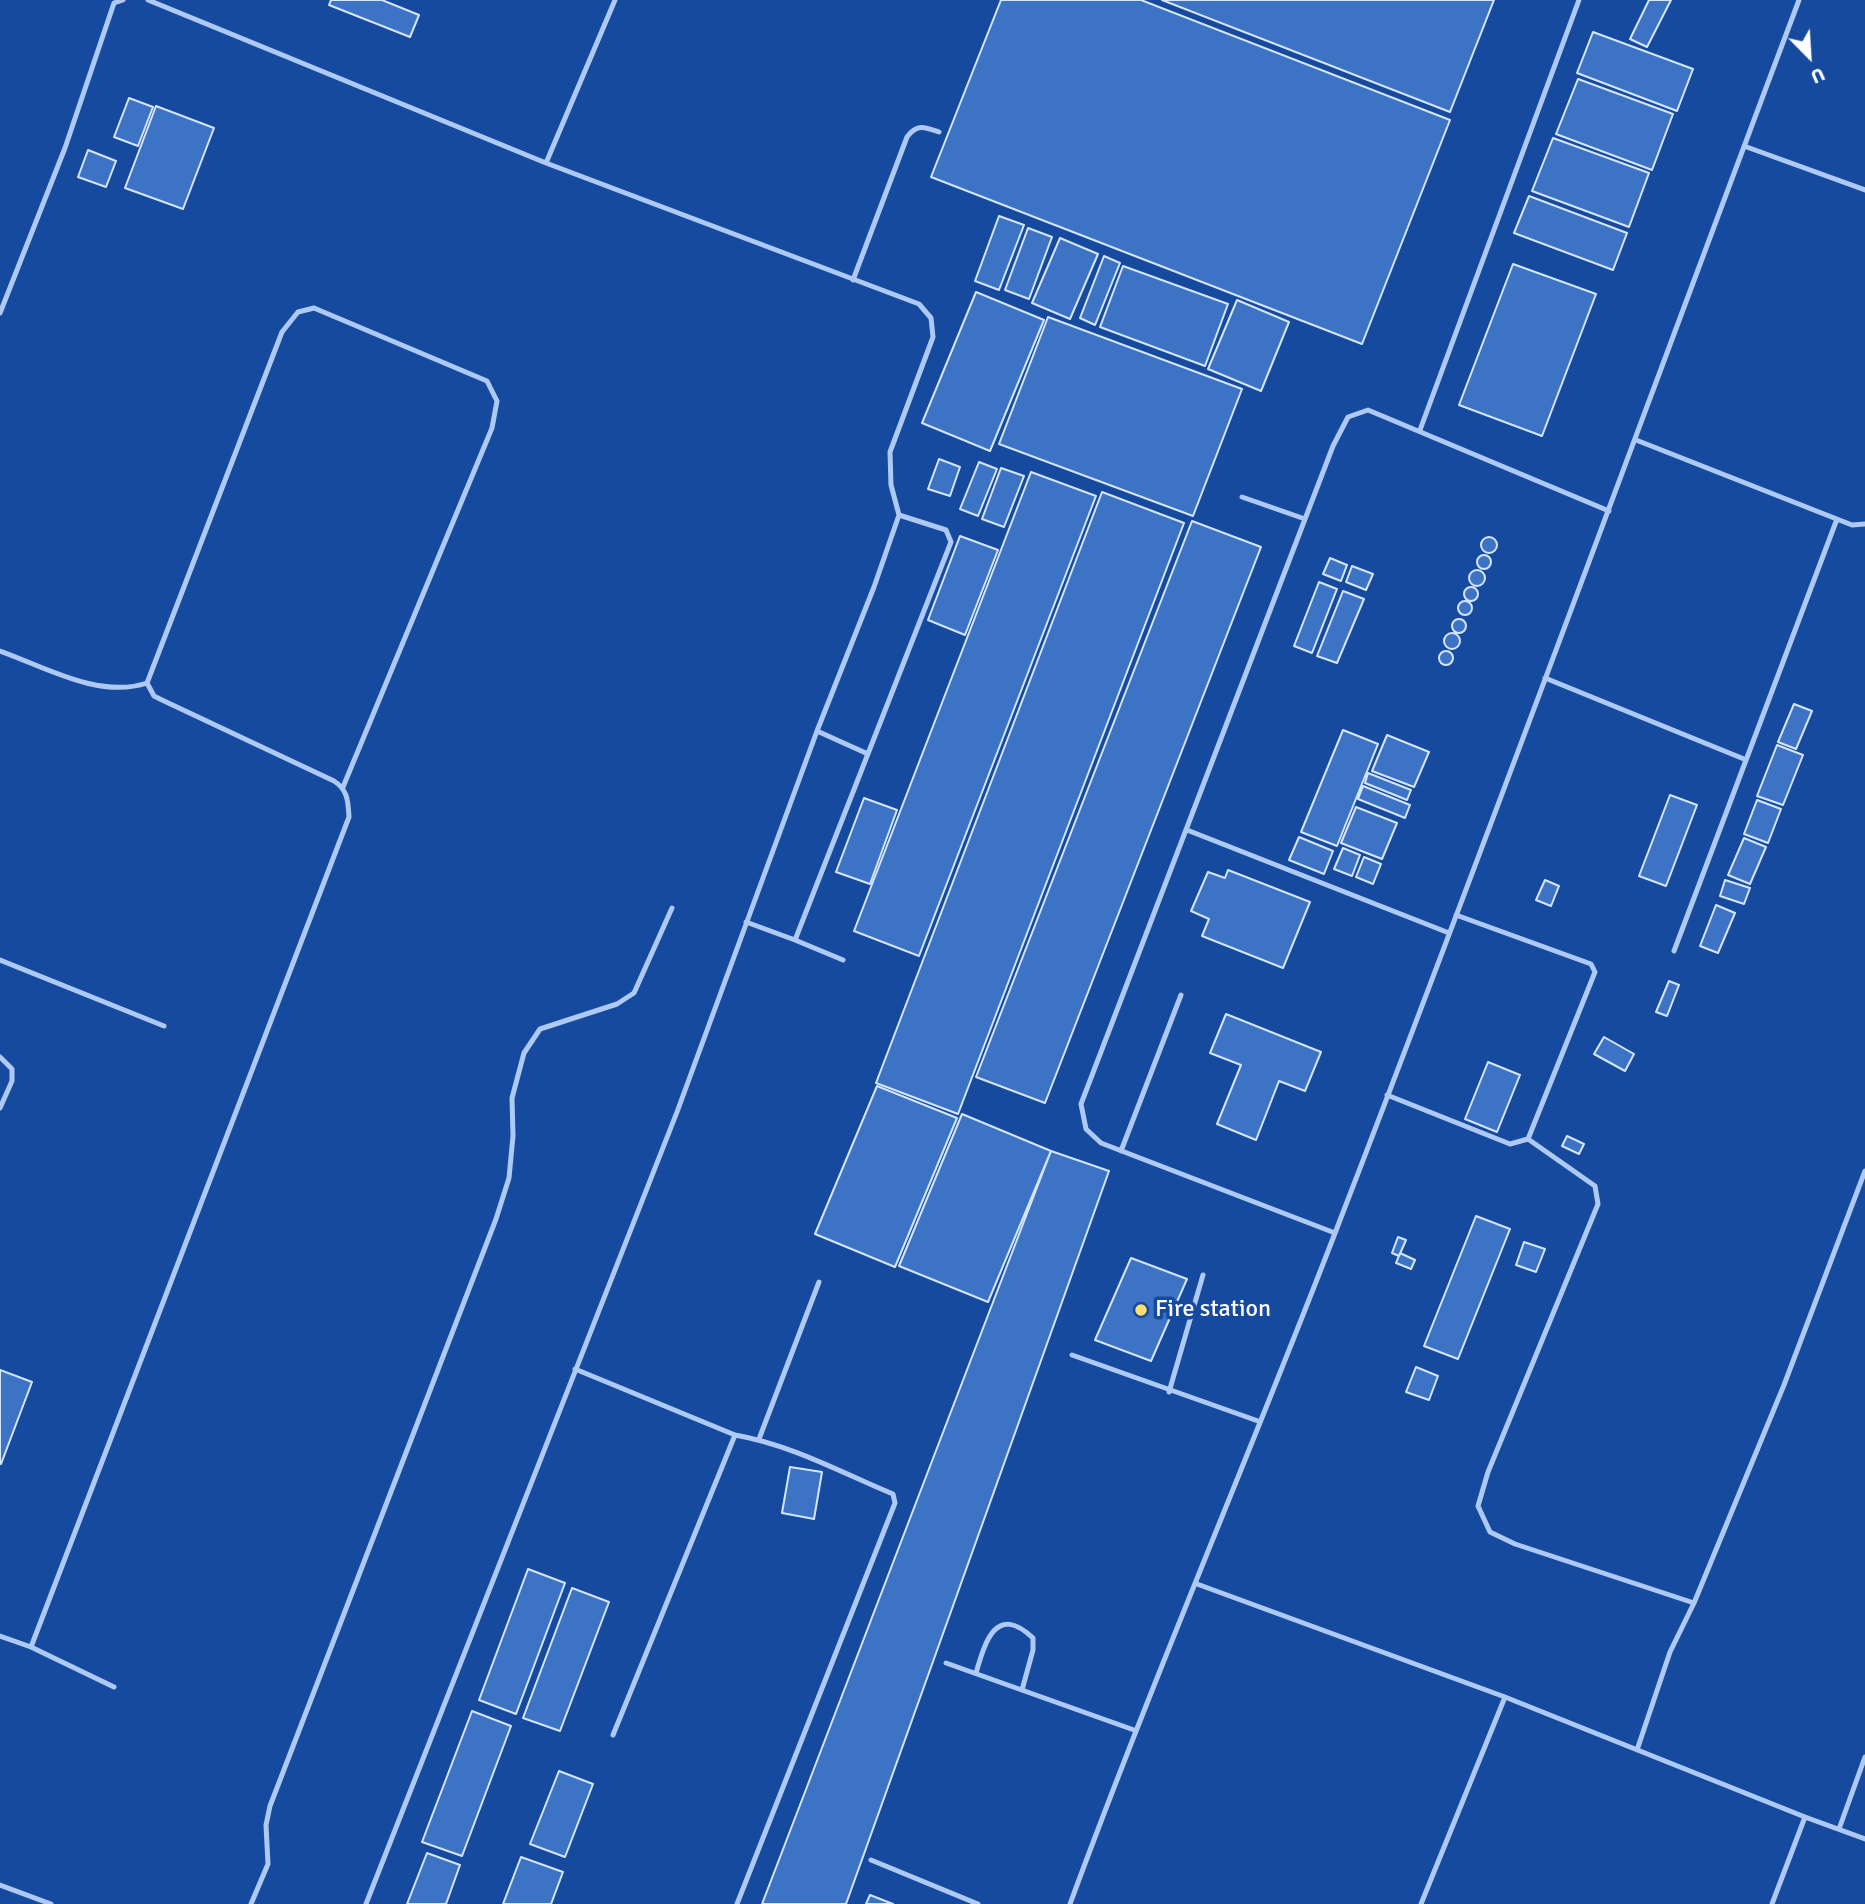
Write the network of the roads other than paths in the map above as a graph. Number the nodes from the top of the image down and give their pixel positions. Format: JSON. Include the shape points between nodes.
{"nodes":[{"id":1,"x":122,"y":0,"type":"edge"},
{"id":2,"x":148,"y":0,"type":"edge"},
{"id":3,"x":615,"y":0,"type":"edge"},
{"id":4,"x":1579,"y":0,"type":"edge"},
{"id":5,"x":1799,"y":0,"type":"edge"},
{"id":6,"x":939,"y":132,"type":"dead end"},
{"id":7,"x":1744,"y":146,"type":"junction"},
{"id":8,"x":546,"y":163,"type":"junction"},
{"id":9,"x":1865,"y":190,"type":"edge"},
{"id":10,"x":853,"y":280,"type":"junction"},
{"id":11,"x":0,"y":313,"type":"edge"},
{"id":12,"x":1420,"y":430,"type":"junction"},
{"id":13,"x":1636,"y":440,"type":"junction"},
{"id":14,"x":1242,"y":497,"type":"dead end"},
{"id":15,"x":1609,"y":511,"type":"junction"},
{"id":16,"x":899,"y":515,"type":"junction"},
{"id":17,"x":1305,"y":519,"type":"junction"},
{"id":18,"x":1837,"y":519,"type":"junction"},
{"id":19,"x":1865,"y":524,"type":"edge"},
{"id":20,"x":0,"y":651,"type":"edge"},
{"id":21,"x":1545,"y":678,"type":"junction"},
{"id":22,"x":147,"y":683,"type":"junction"},
{"id":23,"x":817,"y":731,"type":"junction"},
{"id":24,"x":868,"y":754,"type":"junction"},
{"id":25,"x":1744,"y":759,"type":"junction"},
{"id":26,"x":343,"y":787,"type":"junction"},
{"id":27,"x":1187,"y":830,"type":"junction"},
{"id":28,"x":672,"y":908,"type":"dead end"},
{"id":29,"x":1456,"y":915,"type":"junction"},
{"id":30,"x":746,"y":922,"type":"junction"},
{"id":31,"x":1449,"y":933,"type":"junction"},
{"id":32,"x":795,"y":940,"type":"junction"},
{"id":33,"x":1674,"y":951,"type":"dead end"},
{"id":34,"x":0,"y":960,"type":"edge"},
{"id":35,"x":843,"y":960,"type":"dead end"},
{"id":36,"x":1181,"y":995,"type":"dead end"},
{"id":37,"x":164,"y":1026,"type":"dead end"},
{"id":38,"x":0,"y":1057,"type":"edge"},
{"id":39,"x":1387,"y":1095,"type":"junction"},
{"id":40,"x":0,"y":1108,"type":"edge"},
{"id":41,"x":1528,"y":1139,"type":"junction"},
{"id":42,"x":1122,"y":1151,"type":"junction"},
{"id":43,"x":1865,"y":1171,"type":"edge"},
{"id":44,"x":1335,"y":1233,"type":"junction"},
{"id":45,"x":1203,"y":1275,"type":"dead end"},
{"id":46,"x":819,"y":1282,"type":"dead end"},
{"id":47,"x":1072,"y":1355,"type":"dead end"},
{"id":48,"x":575,"y":1369,"type":"junction"},
{"id":49,"x":1169,"y":1392,"type":"junction"},
{"id":50,"x":1258,"y":1421,"type":"junction"},
{"id":51,"x":735,"y":1435,"type":"junction"},
{"id":52,"x":759,"y":1439,"type":"junction"},
{"id":53,"x":1197,"y":1584,"type":"junction"},
{"id":54,"x":1694,"y":1603,"type":"junction"},
{"id":55,"x":0,"y":1636,"type":"edge"},
{"id":56,"x":31,"y":1647,"type":"junction"},
{"id":57,"x":946,"y":1663,"type":"dead end"},
{"id":58,"x":975,"y":1673,"type":"junction"},
{"id":59,"x":114,"y":1687,"type":"dead end"},
{"id":60,"x":1022,"y":1690,"type":"junction"},
{"id":61,"x":1505,"y":1697,"type":"junction"},
{"id":62,"x":1134,"y":1730,"type":"junction"},
{"id":63,"x":613,"y":1735,"type":"dead end"},
{"id":64,"x":1637,"y":1750,"type":"junction"},
{"id":65,"x":1865,"y":1757,"type":"edge"},
{"id":66,"x":1805,"y":1817,"type":"junction"},
{"id":67,"x":1839,"y":1829,"type":"junction"},
{"id":68,"x":1865,"y":1839,"type":"edge"},
{"id":69,"x":871,"y":1860,"type":"dead end"},
{"id":70,"x":0,"y":1885,"type":"edge"},
{"id":71,"x":51,"y":1904,"type":"edge"},
{"id":72,"x":251,"y":1904,"type":"edge"},
{"id":73,"x":366,"y":1904,"type":"edge"},
{"id":74,"x":737,"y":1904,"type":"edge"},
{"id":75,"x":978,"y":1904,"type":"edge"},
{"id":76,"x":1070,"y":1904,"type":"edge"},
{"id":77,"x":1421,"y":1904,"type":"edge"},
{"id":78,"x":1772,"y":1904,"type":"edge"}],
"edges":[{"from":1,"to":11,"type":"lane","via":[[114,4],[65,148]]},
{"from":2,"to":8,"type":"lane"},
{"from":3,"to":8,"type":"lane"},
{"from":4,"to":12,"type":"lane"},
{"from":5,"to":7,"type":"lane"},
{"from":6,"to":10,"type":"lane","via":[[922,126],[907,137]]},
{"from":7,"to":9,"type":"lane"},
{"from":7,"to":13,"type":"lane"},
{"from":8,"to":10,"type":"lane"},
{"from":10,"to":16,"type":"lane","via":[[919,304],[931,317],[933,337],[890,452],[891,485]]},
{"from":12,"to":15,"type":"lane"},
{"from":12,"to":17,"type":"lane","via":[[1368,410],[1348,417]]},
{"from":13,"to":15,"type":"lane"},
{"from":13,"to":18,"type":"lane"},
{"from":14,"to":17,"type":"lane"},
{"from":15,"to":21,"type":"lane"},
{"from":16,"to":23,"type":"lane"},
{"from":16,"to":24,"type":"lane","via":[[946,530],[951,542]]},
{"from":17,"to":27,"type":"lane"},
{"from":18,"to":19,"type":"lane"},
{"from":18,"to":25,"type":"lane"},
{"from":20,"to":22,"type":"lane","via":[[97,686],[116,689]]},
{"from":21,"to":25,"type":"lane"},
{"from":21,"to":29,"type":"lane"},
{"from":22,"to":26,"type":"lane","via":[[162,701]]},
{"from":22,"to":26,"type":"lane","via":[[282,332],[298,312],[314,308],[487,381],[497,401],[492,428]]},
{"from":23,"to":24,"type":"lane"},
{"from":23,"to":30,"type":"lane"},
{"from":24,"to":32,"type":"lane"},
{"from":25,"to":33,"type":"lane"},
{"from":26,"to":56,"type":"lane","via":[[348,798],[346,827]]},
{"from":27,"to":31,"type":"lane"},
{"from":27,"to":42,"type":"lane","via":[[1081,1104],[1086,1129],[1101,1143]]},
{"from":28,"to":72,"type":"lane","via":[[634,993],[617,1004],[540,1028],[524,1053],[512,1098],[509,1178],[496,1219],[270,1806],[268,1864]]},
{"from":29,"to":31,"type":"lane"},
{"from":29,"to":41,"type":"lane","via":[[1591,964],[1595,972]]},
{"from":30,"to":32,"type":"lane"},
{"from":30,"to":48,"type":"lane"},
{"from":31,"to":39,"type":"lane"},
{"from":32,"to":35,"type":"lane"},
{"from":34,"to":37,"type":"lane"},
{"from":36,"to":42,"type":"lane"},
{"from":38,"to":40,"type":"lane","via":[[12,1069],[12,1081]]},
{"from":39,"to":41,"type":"lane","via":[[1510,1144]]},
{"from":39,"to":44,"type":"lane"},
{"from":41,"to":54,"type":"lane","via":[[1595,1186],[1598,1204],[1478,1506],[1490,1532],[1515,1544]]},
{"from":42,"to":44,"type":"lane"},
{"from":43,"to":54,"type":"lane"},
{"from":44,"to":50,"type":"lane"},
{"from":45,"to":49,"type":"lane"},
{"from":46,"to":52,"type":"lane"},
{"from":47,"to":49,"type":"lane"},
{"from":48,"to":51,"type":"lane"},
{"from":48,"to":73,"type":"lane"},
{"from":49,"to":50,"type":"lane"},
{"from":50,"to":53,"type":"lane"},
{"from":51,"to":52,"type":"lane"},
{"from":51,"to":63,"type":"lane"},
{"from":52,"to":74,"type":"lane","via":[[836,1466],[892,1494],[895,1503]]},
{"from":53,"to":61,"type":"lane"},
{"from":53,"to":62,"type":"lane"},
{"from":54,"to":64,"type":"lane","via":[[1671,1652]]},
{"from":55,"to":56,"type":"lane"},
{"from":56,"to":59,"type":"lane"},
{"from":57,"to":58,"type":"lane"},
{"from":58,"to":60,"type":"lane"},
{"from":58,"to":60,"type":"lane","via":[[986,1637],[994,1629],[1007,1625],[1023,1629],[1033,1638],[1033,1650]]},
{"from":60,"to":62,"type":"lane"},
{"from":61,"to":64,"type":"lane"},
{"from":61,"to":77,"type":"lane"},
{"from":62,"to":76,"type":"lane"},
{"from":64,"to":66,"type":"lane"},
{"from":65,"to":67,"type":"lane"},
{"from":66,"to":67,"type":"lane"},
{"from":66,"to":78,"type":"lane"},
{"from":67,"to":68,"type":"lane"},
{"from":69,"to":75,"type":"lane"},
{"from":70,"to":71,"type":"lane"}]}
